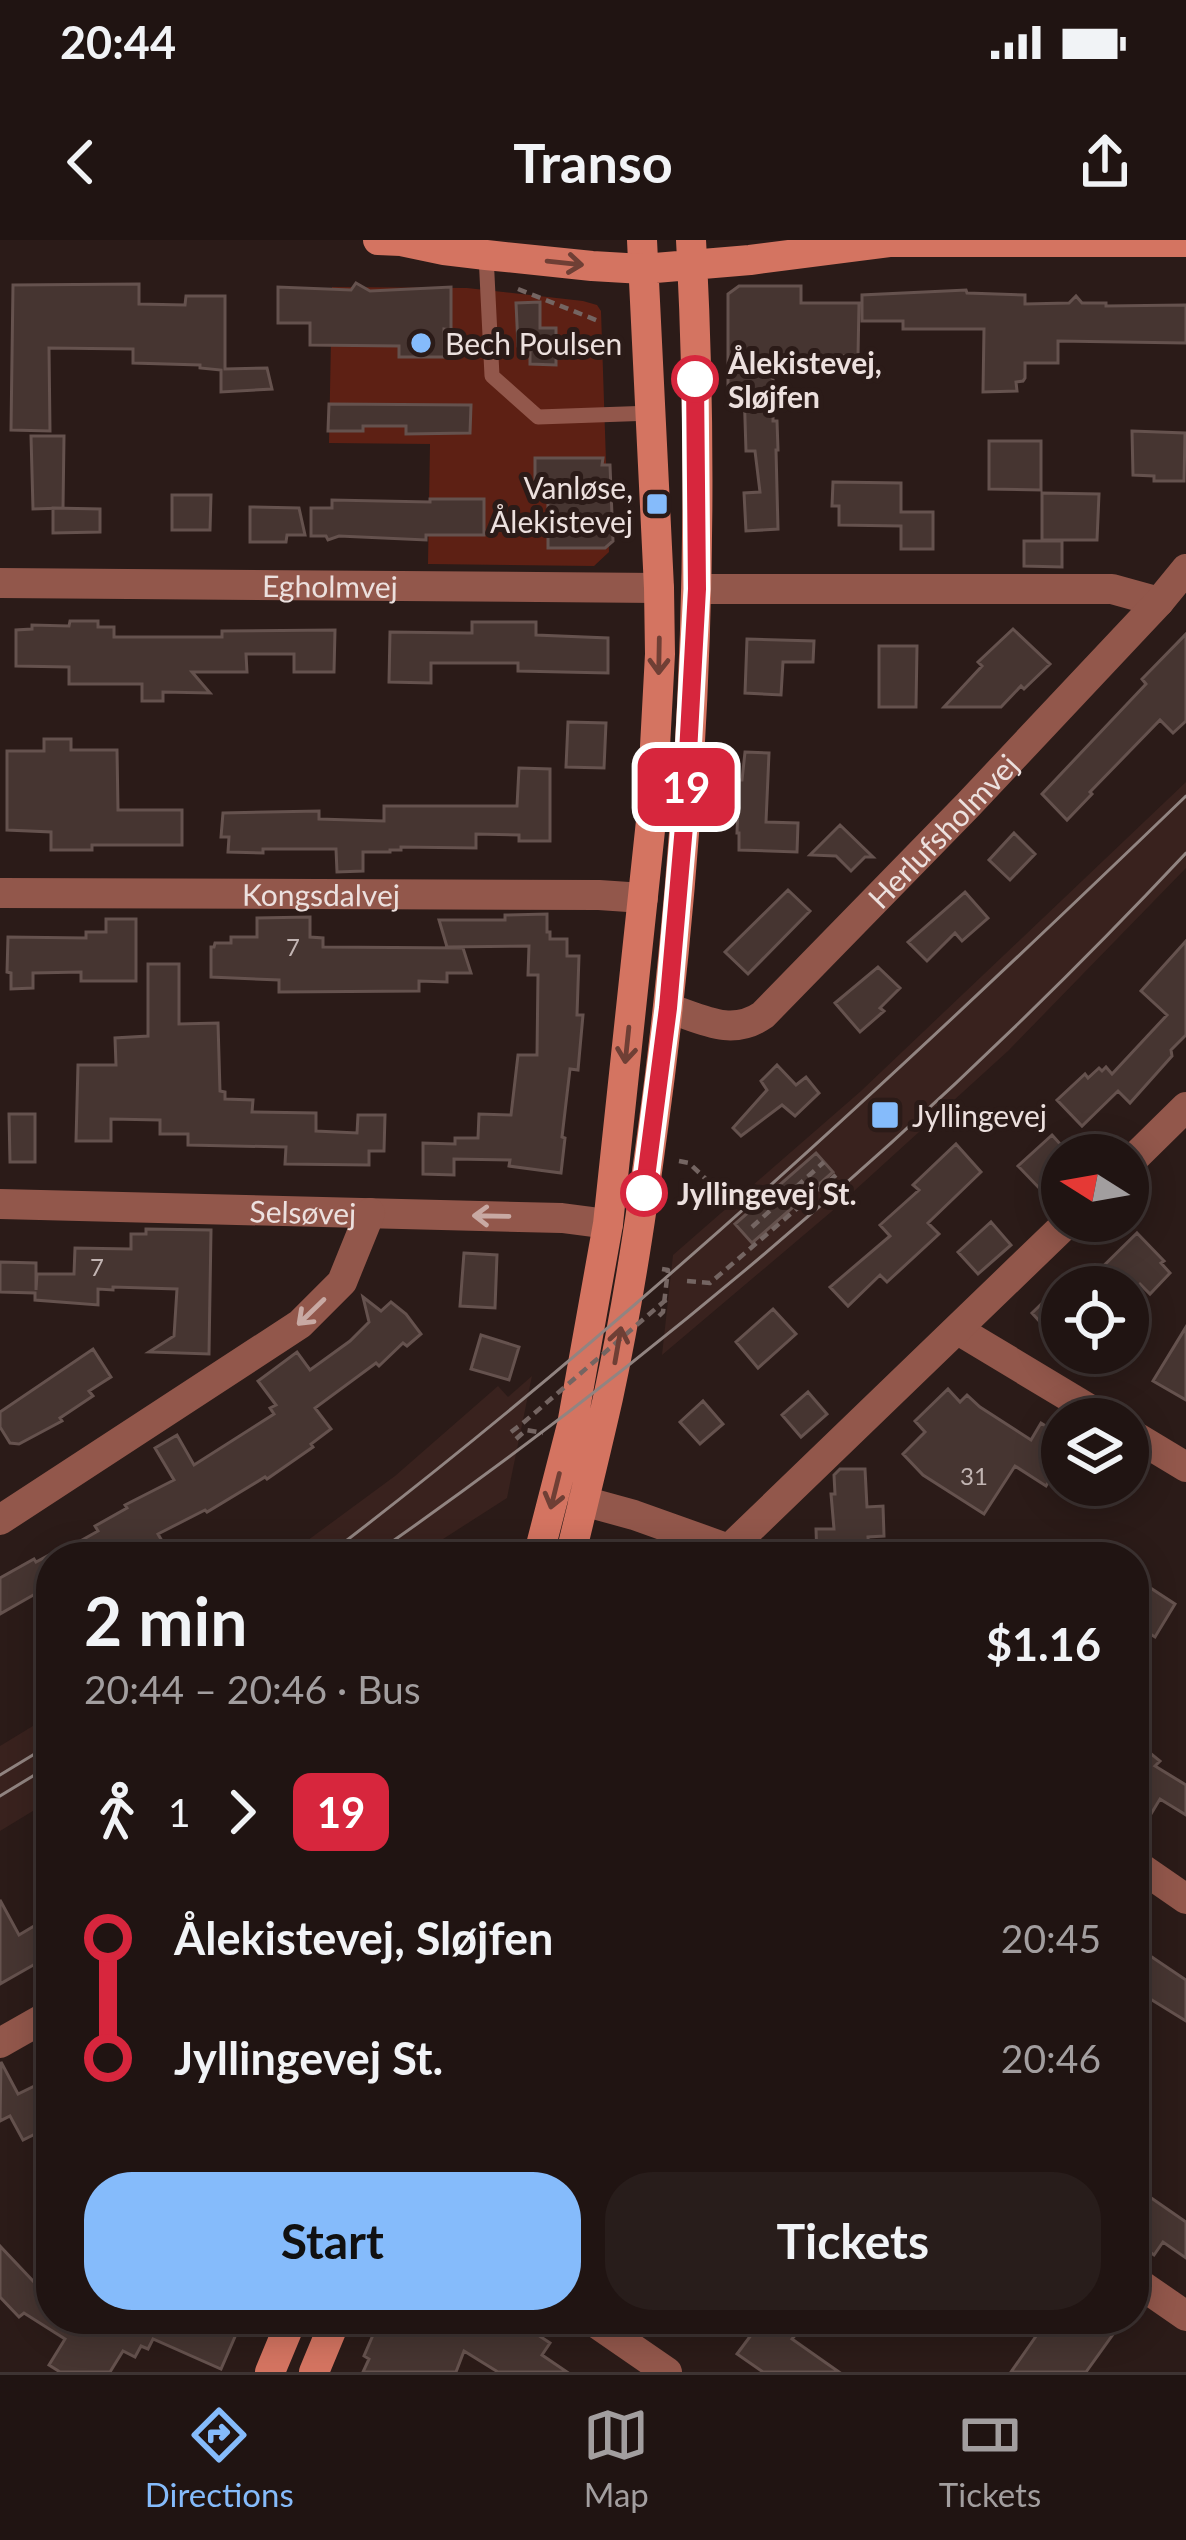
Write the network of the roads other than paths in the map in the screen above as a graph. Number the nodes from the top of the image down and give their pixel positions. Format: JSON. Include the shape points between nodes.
{"nodes":[{"id":1,"x":378,"y":240,"type":"edge"},
{"id":2,"x":403,"y":240,"type":"edge"},
{"id":3,"x":882,"y":241,"type":"edge"},
{"id":4,"x":1186,"y":242,"type":"edge"},
{"id":5,"x":486,"y":248,"type":"edge"},
{"id":6,"x":692,"y":252,"type":"edge"},
{"id":7,"x":643,"y":254,"type":"edge"},
{"id":8,"x":652,"y":413,"type":"junction"},
{"id":9,"x":1186,"y":569,"type":"edge"},
{"id":10,"x":0,"y":583,"type":"edge"},
{"id":11,"x":659,"y":588,"type":"junction"},
{"id":12,"x":697,"y":589,"type":"junction"},
{"id":13,"x":1159,"y":602,"type":"junction"},
{"id":14,"x":0,"y":893,"type":"edge"},
{"id":15,"x":643,"y":898,"type":"junction"},
{"id":16,"x":668,"y":1008,"type":"junction"},
{"id":17,"x":1186,"y":1107,"type":"edge"},
{"id":18,"x":1149,"y":1143,"type":"edge"},
{"id":19,"x":0,"y":1204,"type":"edge"},
{"id":20,"x":370,"y":1213,"type":"junction"},
{"id":21,"x":608,"y":1224,"type":"junction"},
{"id":22,"x":1048,"y":1242,"type":"edge"},
{"id":23,"x":958,"y":1330,"type":"junction"},
{"id":24,"x":1071,"y":1398,"type":"edge"},
{"id":25,"x":1149,"y":1445,"type":"edge"},
{"id":26,"x":1186,"y":1467,"type":"edge"},
{"id":27,"x":583,"y":1502,"type":"junction"},
{"id":28,"x":0,"y":1520,"type":"edge"},
{"id":29,"x":542,"y":1542,"type":"edge"},
{"id":30,"x":574,"y":1542,"type":"edge"},
{"id":31,"x":706,"y":1542,"type":"edge"},
{"id":32,"x":746,"y":1542,"type":"edge"},
{"id":33,"x":1149,"y":1873,"type":"edge"},
{"id":34,"x":1186,"y":1899,"type":"edge"},
{"id":35,"x":36,"y":2023,"type":"edge"},
{"id":36,"x":0,"y":2043,"type":"edge"},
{"id":37,"x":1149,"y":2290,"type":"edge"},
{"id":38,"x":1186,"y":2316,"type":"edge"},
{"id":39,"x":286,"y":2334,"type":"edge"},
{"id":40,"x":330,"y":2334,"type":"edge"},
{"id":41,"x":612,"y":2334,"type":"edge"},
{"id":42,"x":270,"y":2372,"type":"edge"},
{"id":43,"x":314,"y":2372,"type":"edge"},
{"id":44,"x":667,"y":2372,"type":"edge"}],
"edges":[{"from":1,"to":2,"type":"street"},
{"from":2,"to":5,"type":"street"},
{"from":3,"to":4,"type":"street"},
{"from":3,"to":6,"type":"street","via":[[750,260]]},
{"from":5,"to":7,"type":"street","one_way":true,"via":[[592,266]]},
{"from":5,"to":8,"type":"lane","via":[[492,376],[538,416]]},
{"from":6,"to":7,"type":"street"},
{"from":6,"to":12,"type":"street"},
{"from":7,"to":8,"type":"street"},
{"from":8,"to":11,"type":"street"},
{"from":9,"to":13,"type":"street","name":"Herlufsholmvej"},
{"from":10,"to":11,"type":"street","name":"Egholmvej"},
{"from":11,"to":15,"type":"street","one_way":true},
{"from":12,"to":13,"type":"street","via":[[1112,589]]},
{"from":12,"to":16,"type":"street"},
{"from":13,"to":16,"type":"street","name":"Herlufsholmvej","via":[[764,1015],[733,1027]]},
{"from":14,"to":15,"type":"street","name":"Kongsdalvej"},
{"from":15,"to":21,"type":"street","one_way":true},
{"from":27,"to":16,"type":"street","one_way":true,"via":[[633,1264]]},
{"from":17,"to":18,"type":"street"},
{"from":19,"to":20,"type":"street","name":"Selsøvej"},
{"from":21,"to":20,"type":"street","name":"Selsøvej","one_way":true},
{"from":20,"to":28,"type":"street","one_way":true,"via":[[342,1282],[300,1324]]},
{"from":21,"to":29,"type":"street","one_way":true},
{"from":22,"to":23,"type":"street"},
{"from":23,"to":24,"type":"street"},
{"from":23,"to":32,"type":"street"},
{"from":25,"to":26,"type":"street"},
{"from":27,"to":30,"type":"street"},
{"from":27,"to":31,"type":"street"},
{"from":33,"to":34,"type":"street"},
{"from":35,"to":36,"type":"street"},
{"from":37,"to":38,"type":"street"},
{"from":39,"to":42,"type":"street"},
{"from":40,"to":43,"type":"street"},
{"from":41,"to":44,"type":"street"}]}
